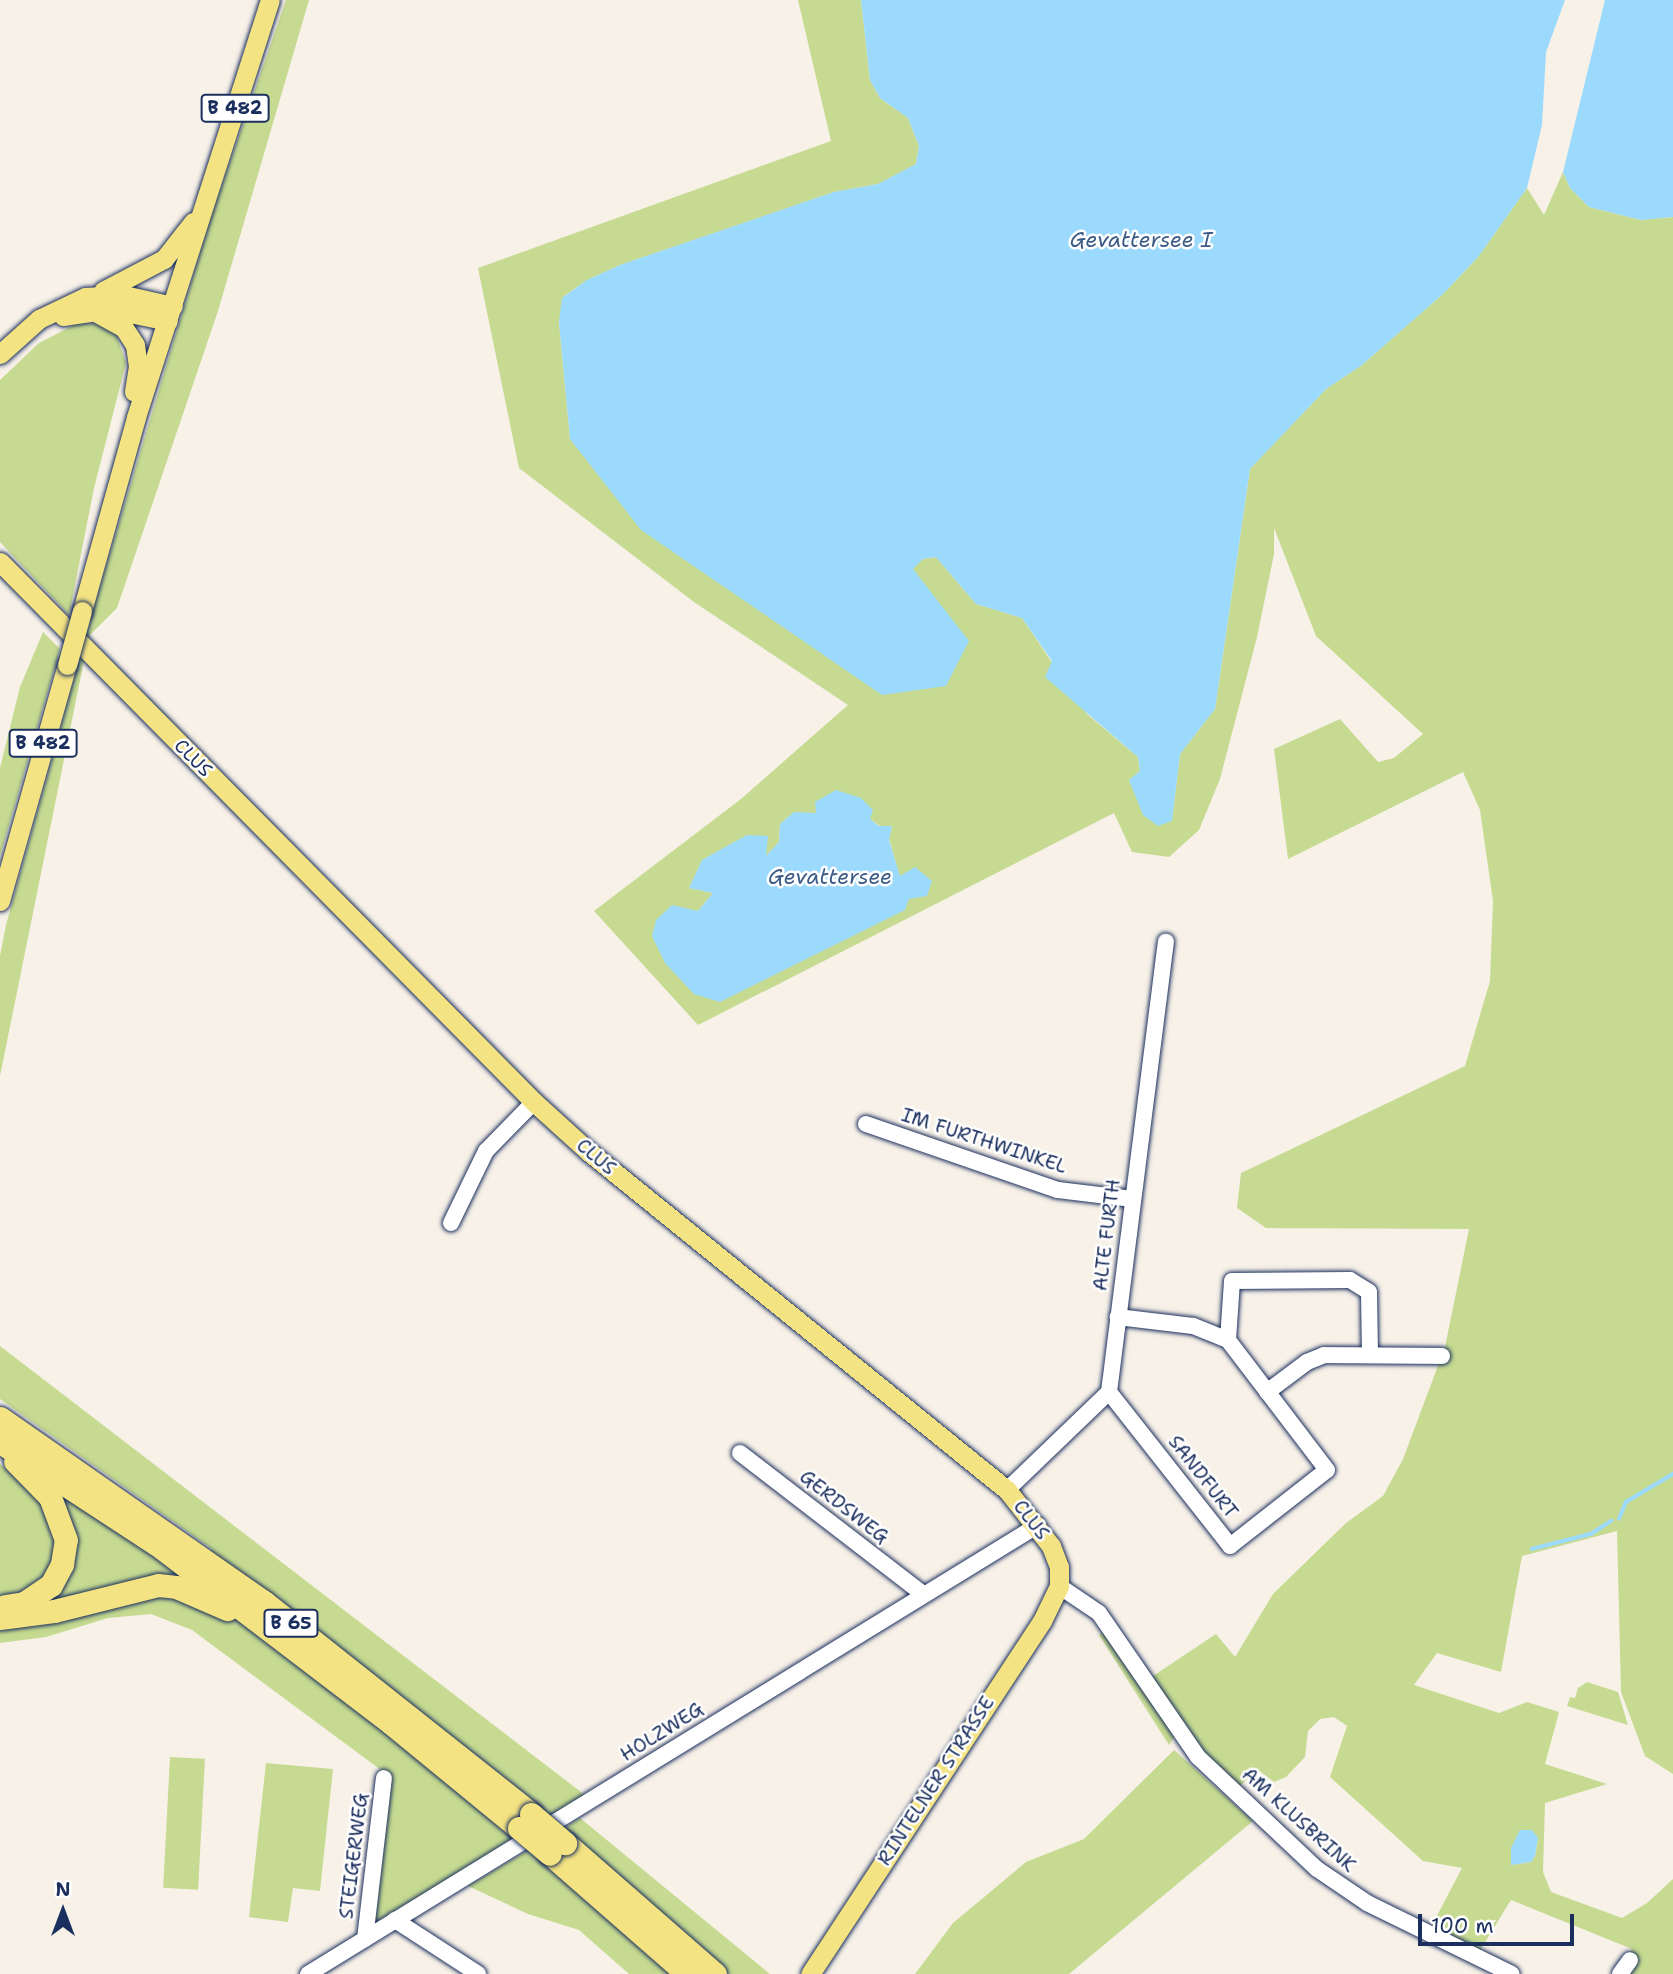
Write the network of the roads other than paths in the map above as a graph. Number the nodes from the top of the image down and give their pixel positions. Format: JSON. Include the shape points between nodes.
{"nodes":[{"id":1,"x":270,"y":0,"type":"edge"},
{"id":2,"x":201,"y":212,"type":"junction"},
{"id":3,"x":94,"y":302,"type":"junction"},
{"id":4,"x":171,"y":313,"type":"junction"},
{"id":5,"x":0,"y":354,"type":"edge"},
{"id":6,"x":0,"y":362,"type":"edge"},
{"id":7,"x":136,"y":416,"type":"junction"},
{"id":8,"x":0,"y":562,"type":"edge"},
{"id":9,"x":0,"y":901,"type":"edge"},
{"id":10,"x":1166,"y":942,"type":"dead end"},
{"id":11,"x":534,"y":1102,"type":"junction"},
{"id":12,"x":866,"y":1124,"type":"dead end"},
{"id":13,"x":1132,"y":1199,"type":"junction"},
{"id":14,"x":451,"y":1223,"type":"dead end"},
{"id":15,"x":1118,"y":1317,"type":"junction"},
{"id":16,"x":1228,"y":1340,"type":"junction"},
{"id":17,"x":1370,"y":1355,"type":"junction"},
{"id":18,"x":1442,"y":1356,"type":"dead end"},
{"id":19,"x":1109,"y":1392,"type":"junction"},
{"id":20,"x":1267,"y":1392,"type":"junction"},
{"id":21,"x":0,"y":1418,"type":"edge"},
{"id":22,"x":0,"y":1444,"type":"edge"},
{"id":23,"x":740,"y":1453,"type":"dead end"},
{"id":24,"x":1007,"y":1490,"type":"junction"},
{"id":25,"x":1038,"y":1525,"type":"junction"},
{"id":26,"x":1059,"y":1586,"type":"junction"},
{"id":27,"x":923,"y":1594,"type":"junction"},
{"id":28,"x":0,"y":1607,"type":"edge"},
{"id":29,"x":0,"y":1618,"type":"edge"},
{"id":30,"x":268,"y":1628,"type":"junction"},
{"id":31,"x":384,"y":1778,"type":"dead end"},
{"id":32,"x":525,"y":1821,"type":"junction"},
{"id":33,"x":557,"y":1849,"type":"junction"},
{"id":34,"x":395,"y":1920,"type":"junction"},
{"id":35,"x":365,"y":1939,"type":"junction"},
{"id":36,"x":1630,"y":1960,"type":"dead end"},
{"id":37,"x":308,"y":1974,"type":"edge"},
{"id":38,"x":478,"y":1974,"type":"edge"},
{"id":39,"x":687,"y":1974,"type":"edge"},
{"id":40,"x":715,"y":1974,"type":"edge"},
{"id":41,"x":810,"y":1974,"type":"edge"},
{"id":42,"x":1512,"y":1974,"type":"edge"},
{"id":43,"x":1620,"y":1974,"type":"edge"}],
"edges":[{"from":1,"to":2,"type":"main road","number":"B 482"},
{"from":2,"to":3,"type":"main road","via":[[164,259]]},
{"from":2,"to":4,"type":"main road","number":"B 482"},
{"from":3,"to":4,"type":"main road"},
{"from":3,"to":5,"type":"main road","via":[[39,319]]},
{"from":3,"to":6,"type":"main road","via":[[46,324]]},
{"from":3,"to":7,"type":"main road","via":[[124,328],[135,345]]},
{"from":4,"to":7,"type":"main road","number":"B 482"},
{"from":7,"to":9,"type":"main road","number":"B 482","bridge":true},
{"from":8,"to":11,"type":"main road","name":"CLUS"},
{"from":10,"to":13,"type":"street","name":"ALTE FURTH"},
{"from":11,"to":14,"type":"street","via":[[486,1151]]},
{"from":11,"to":24,"type":"main road","name":"CLUS","via":[[599,1160]]},
{"from":12,"to":13,"type":"street","name":"IM FURTHWINKEL","via":[[1058,1190]]},
{"from":13,"to":15,"type":"street","name":"ALTE FURTH"},
{"from":15,"to":16,"type":"street","via":[[1193,1326]]},
{"from":15,"to":19,"type":"street","name":"ALTE FURTH"},
{"from":16,"to":17,"type":"street","via":[[1232,1281],[1350,1280],[1369,1292]]},
{"from":16,"to":20,"type":"street","name":"SANDFURT"},
{"from":17,"to":18,"type":"street"},
{"from":17,"to":20,"type":"street","via":[[1316,1357]]},
{"from":19,"to":20,"type":"street","name":"SANDFURT","via":[[1230,1546],[1327,1470]]},
{"from":19,"to":24,"type":"street"},
{"from":21,"to":32,"type":"highway","number":"B 65","via":[[264,1602]]},
{"from":22,"to":28,"type":"highway","via":[[50,1497],[66,1540],[62,1564],[51,1585],[24,1604]]},
{"from":22,"to":30,"type":"highway","number":"B 65","via":[[162,1548]]},
{"from":23,"to":27,"type":"street","name":"GERDSWEG"},
{"from":24,"to":25,"type":"main road","name":"CLUS"},
{"from":25,"to":26,"type":"main road","name":"CLUS","via":[[1059,1567]]},
{"from":25,"to":27,"type":"street","name":"HOLZWEG"},
{"from":26,"to":41,"type":"main road","name":"RINTELNER STRASSE","via":[[1042,1621]]},
{"from":26,"to":42,"type":"street","name":"AM KLUSBRINK","via":[[1070,1589],[1099,1613],[1183,1739],[1263,1819],[1344,1889]]},
{"from":27,"to":34,"type":"street","name":"HOLZWEG"},
{"from":29,"to":30,"type":"highway","via":[[54,1611],[158,1585],[190,1592]]},
{"from":30,"to":32,"type":"highway","number":"B 65"},
{"from":31,"to":35,"type":"street","name":"STEIGERWEG"},
{"from":32,"to":33,"type":"highway","number":"B 65","bridge":true},
{"from":33,"to":39,"type":"highway","number":"B 65"},
{"from":33,"to":40,"type":"highway","number":"B 65"},
{"from":34,"to":35,"type":"street","name":"HOLZWEG"},
{"from":34,"to":38,"type":"street"},
{"from":35,"to":37,"type":"street","name":"HOLZWEG"},
{"from":36,"to":43,"type":"street"}]}
